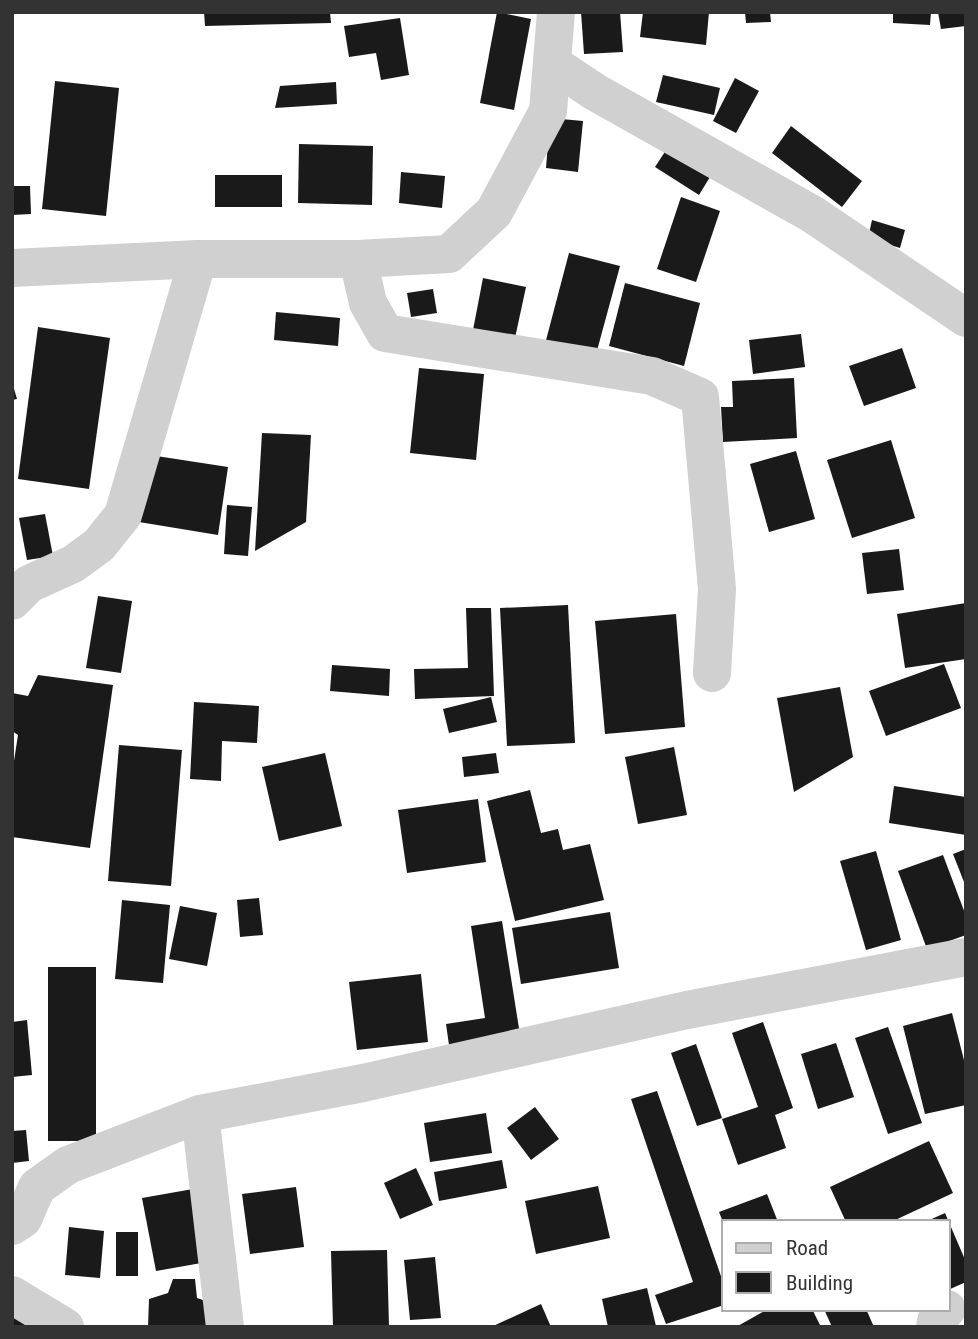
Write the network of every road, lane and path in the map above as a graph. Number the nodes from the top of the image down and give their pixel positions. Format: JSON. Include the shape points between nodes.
{"nodes":[{"id":1,"x":556,"y":12,"type":"edge"},
{"id":2,"x":553,"y":64,"type":"junction"},
{"id":3,"x":358,"y":259,"type":"junction"},
{"id":4,"x":198,"y":260,"type":"junction"},
{"id":5,"x":12,"y":268,"type":"edge"},
{"id":6,"x":966,"y":318,"type":"edge"},
{"id":7,"x":12,"y":601,"type":"edge"},
{"id":8,"x":712,"y":673,"type":"dead end"},
{"id":9,"x":966,"y":957,"type":"edge"},
{"id":10,"x":200,"y":1114,"type":"junction"},
{"id":11,"x":12,"y":1226,"type":"edge"},
{"id":12,"x":12,"y":1295,"type":"edge"},
{"id":13,"x":966,"y":1297,"type":"edge"},
{"id":14,"x":950,"y":1305,"type":"edge"},
{"id":15,"x":944,"y":1311,"type":"edge"},
{"id":16,"x":65,"y":1327,"type":"edge"},
{"id":17,"x":225,"y":1327,"type":"edge"},
{"id":18,"x":935,"y":1327,"type":"edge"}],
"edges":[{"from":1,"to":2,"type":"street"},
{"from":2,"to":3,"type":"street","via":[[548,111],[494,212],[449,254]]},
{"from":2,"to":6,"type":"street","via":[[812,215]]},
{"from":3,"to":4,"type":"street"},
{"from":3,"to":8,"type":"street","via":[[368,303],[385,333],[652,376],[700,397],[717,589]]},
{"from":4,"to":5,"type":"street"},
{"from":4,"to":7,"type":"street","via":[[123,515],[99,545],[73,564],[29,584]]},
{"from":9,"to":10,"type":"street","via":[[687,1010],[363,1083]]},
{"from":10,"to":11,"type":"street","via":[[68,1165],[37,1187],[23,1219]]},
{"from":10,"to":17,"type":"street"},
{"from":12,"to":16,"type":"street"},
{"from":13,"to":14,"type":"street"},
{"from":15,"to":18,"type":"street"}]}
